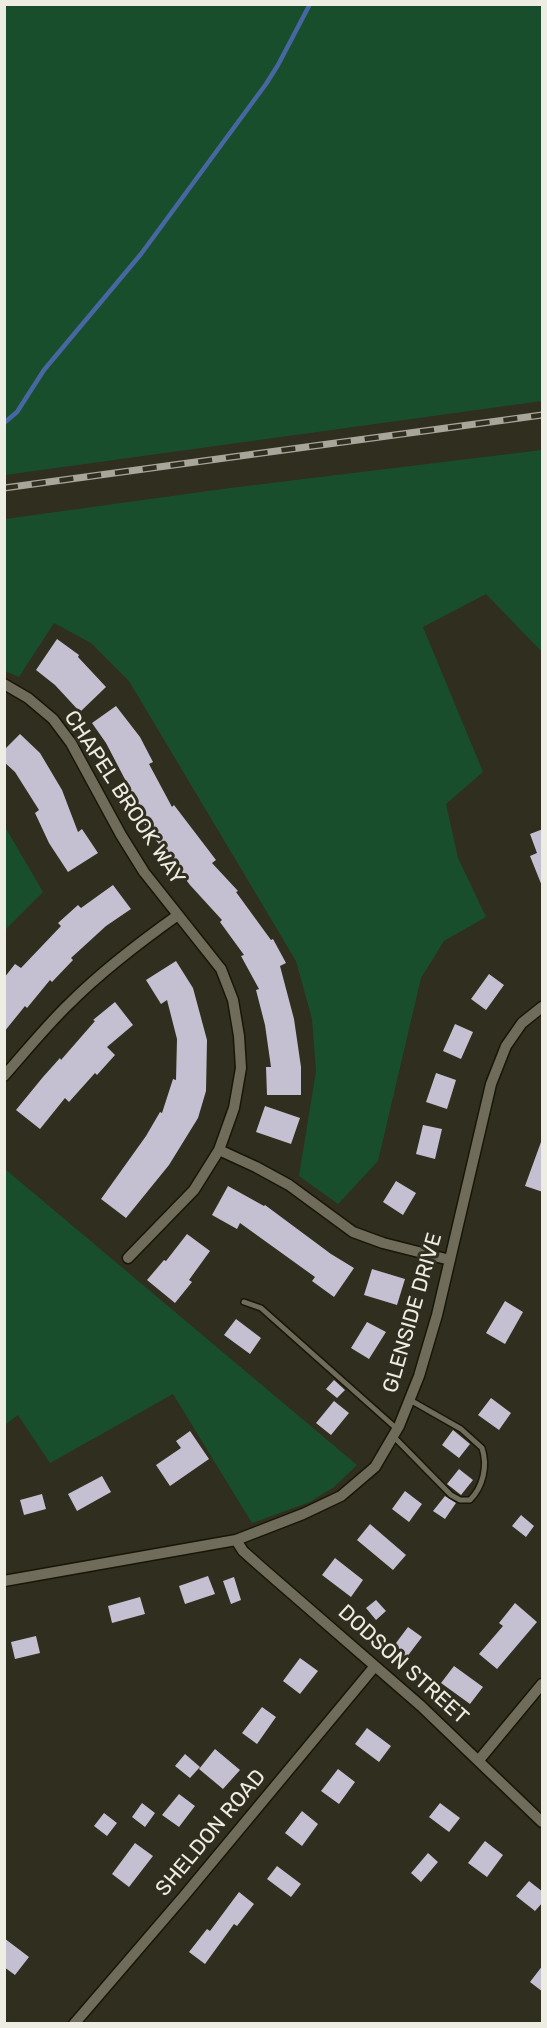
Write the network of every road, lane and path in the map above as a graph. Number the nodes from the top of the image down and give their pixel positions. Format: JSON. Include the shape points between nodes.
{"nodes":[{"id":1,"x":4,"y":684,"type":"edge"},
{"id":2,"x":178,"y":915,"type":"junction"},
{"id":3,"x":543,"y":1007,"type":"edge"},
{"id":4,"x":4,"y":1076,"type":"edge"},
{"id":5,"x":219,"y":1150,"type":"junction"},
{"id":6,"x":128,"y":1258,"type":"dead end"},
{"id":7,"x":450,"y":1260,"type":"junction"},
{"id":8,"x":244,"y":1302,"type":"dead end"},
{"id":9,"x":410,"y":1400,"type":"junction"},
{"id":10,"x":395,"y":1432,"type":"junction"},
{"id":11,"x":236,"y":1540,"type":"junction"},
{"id":12,"x":4,"y":1581,"type":"edge"},
{"id":13,"x":375,"y":1666,"type":"junction"},
{"id":14,"x":543,"y":1684,"type":"edge"},
{"id":15,"x":479,"y":1760,"type":"junction"},
{"id":16,"x":543,"y":1822,"type":"edge"},
{"id":17,"x":74,"y":2024,"type":"edge"}],
"edges":[{"from":1,"to":2,"type":"street","name":"CHAPEL BROOK WAY","via":[[53,719],[71,743],[144,872]]},
{"from":2,"to":4,"type":"street","via":[[129,950],[81,992]]},
{"from":2,"to":5,"type":"street","name":"CHAPEL BROOK WAY","via":[[221,969],[233,1000],[241,1068]]},
{"from":3,"to":7,"type":"street","name":"GLENSIDE DRIVE","via":[[516,1030],[491,1083]]},
{"from":5,"to":6,"type":"street","name":"CHAPEL BROOK WAY","via":[[194,1190]]},
{"from":5,"to":7,"type":"street","via":[[289,1185],[353,1232]]},
{"from":7,"to":9,"type":"street","name":"GLENSIDE DRIVE"},
{"from":8,"to":10,"type":"lane","via":[[261,1308]]},
{"from":9,"to":10,"type":"street","name":"GLENSIDE DRIVE"},
{"from":9,"to":10,"type":"lane","via":[[461,1429],[483,1448],[484,1473],[477,1493],[470,1500],[451,1495]]},
{"from":10,"to":11,"type":"street","name":"GLENSIDE DRIVE","via":[[375,1467],[340,1496]]},
{"from":11,"to":12,"type":"street","name":"GLENSIDE DRIVE"},
{"from":11,"to":13,"type":"street","name":"DODSON STREET","via":[[243,1551]]},
{"from":13,"to":15,"type":"street","name":"DODSON STREET"},
{"from":13,"to":17,"type":"street","name":"SHELDON ROAD"},
{"from":14,"to":15,"type":"street"},
{"from":15,"to":16,"type":"street","name":"DODSON STREET"}]}
